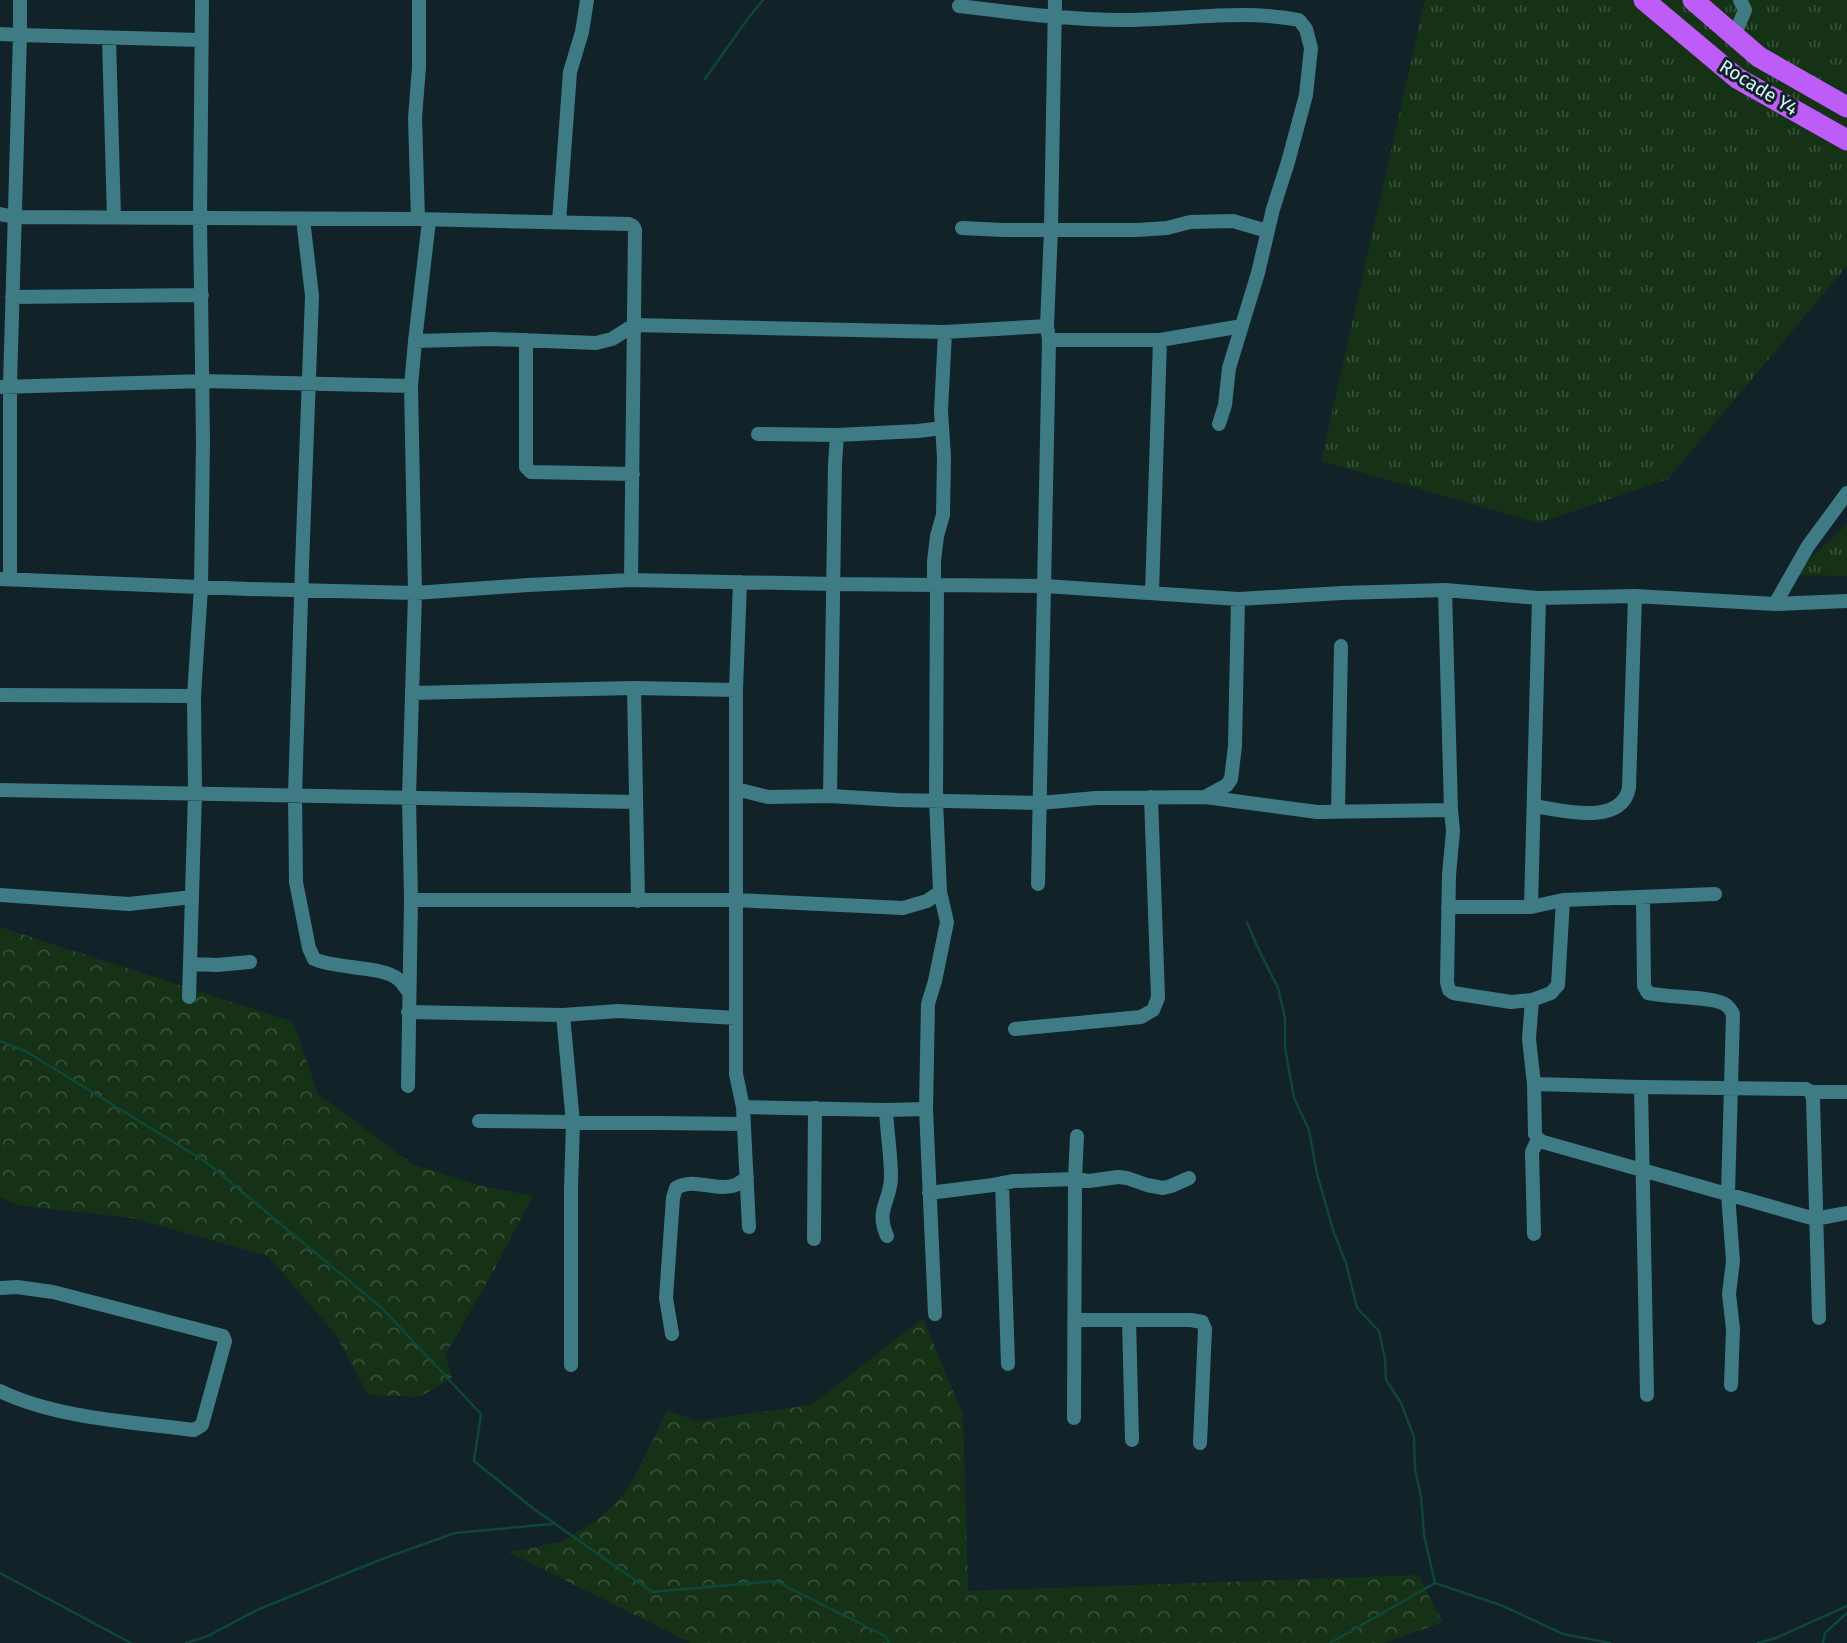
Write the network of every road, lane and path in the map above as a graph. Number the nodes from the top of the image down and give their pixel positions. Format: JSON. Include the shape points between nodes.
{"nodes":[{"id":1,"x":20,"y":0,"type":"edge"},
{"id":2,"x":202,"y":0,"type":"edge"},
{"id":3,"x":419,"y":0,"type":"edge"},
{"id":4,"x":587,"y":0,"type":"edge"},
{"id":5,"x":1055,"y":0,"type":"edge"},
{"id":6,"x":1644,"y":0,"type":"edge"},
{"id":7,"x":1693,"y":0,"type":"edge"},
{"id":8,"x":1740,"y":0,"type":"edge"},
{"id":9,"x":959,"y":6,"type":"dead end"},
{"id":10,"x":1055,"y":17,"type":"junction"},
{"id":11,"x":0,"y":34,"type":"edge"},
{"id":12,"x":20,"y":35,"type":"junction"},
{"id":13,"x":1734,"y":36,"type":"junction"},
{"id":14,"x":109,"y":38,"type":"junction"},
{"id":15,"x":201,"y":40,"type":"junction"},
{"id":16,"x":1847,"y":107,"type":"edge"},
{"id":17,"x":0,"y":130,"type":"edge"},
{"id":18,"x":17,"y":131,"type":"junction"},
{"id":19,"x":1847,"y":140,"type":"edge"},
{"id":20,"x":7,"y":216,"type":"edge"},
{"id":21,"x":114,"y":218,"type":"junction"},
{"id":22,"x":200,"y":219,"type":"junction"},
{"id":23,"x":303,"y":219,"type":"junction"},
{"id":24,"x":424,"y":220,"type":"junction"},
{"id":25,"x":559,"y":222,"type":"junction"},
{"id":26,"x":962,"y":228,"type":"dead end"},
{"id":27,"x":1051,"y":229,"type":"junction"},
{"id":28,"x":1267,"y":231,"type":"junction"},
{"id":29,"x":202,"y":295,"type":"junction"},
{"id":30,"x":12,"y":298,"type":"junction"},
{"id":31,"x":634,"y":325,"type":"junction"},
{"id":32,"x":1242,"y":326,"type":"junction"},
{"id":33,"x":945,"y":332,"type":"junction"},
{"id":34,"x":1048,"y":333,"type":"junction"},
{"id":35,"x":1160,"y":340,"type":"junction"},
{"id":36,"x":415,"y":341,"type":"junction"},
{"id":37,"x":526,"y":341,"type":"junction"},
{"id":38,"x":204,"y":381,"type":"junction"},
{"id":39,"x":309,"y":385,"type":"junction"},
{"id":40,"x":5,"y":386,"type":"edge"},
{"id":41,"x":411,"y":386,"type":"junction"},
{"id":42,"x":1219,"y":424,"type":"dead end"},
{"id":43,"x":943,"y":428,"type":"junction"},
{"id":44,"x":758,"y":435,"type":"dead end"},
{"id":45,"x":837,"y":435,"type":"junction"},
{"id":46,"x":633,"y":474,"type":"junction"},
{"id":47,"x":1847,"y":493,"type":"edge"},
{"id":48,"x":5,"y":579,"type":"edge"},
{"id":49,"x":631,"y":580,"type":"junction"},
{"id":50,"x":740,"y":582,"type":"junction"},
{"id":51,"x":833,"y":584,"type":"junction"},
{"id":52,"x":936,"y":584,"type":"junction"},
{"id":53,"x":1045,"y":586,"type":"junction"},
{"id":54,"x":201,"y":587,"type":"junction"},
{"id":55,"x":301,"y":589,"type":"junction"},
{"id":56,"x":1445,"y":590,"type":"junction"},
{"id":57,"x":415,"y":593,"type":"junction"},
{"id":58,"x":1152,"y":593,"type":"junction"},
{"id":59,"x":1635,"y":596,"type":"junction"},
{"id":60,"x":1539,"y":598,"type":"junction"},
{"id":61,"x":1238,"y":600,"type":"junction"},
{"id":62,"x":1847,"y":601,"type":"edge"},
{"id":63,"x":1775,"y":604,"type":"junction"},
{"id":64,"x":1340,"y":646,"type":"dead end"},
{"id":65,"x":634,"y":688,"type":"junction"},
{"id":66,"x":736,"y":690,"type":"junction"},
{"id":67,"x":412,"y":693,"type":"junction"},
{"id":68,"x":0,"y":695,"type":"edge"},
{"id":69,"x":194,"y":696,"type":"junction"},
{"id":70,"x":736,"y":789,"type":"junction"},
{"id":71,"x":0,"y":790,"type":"edge"},
{"id":72,"x":195,"y":793,"type":"junction"},
{"id":73,"x":295,"y":795,"type":"junction"},
{"id":74,"x":830,"y":796,"type":"junction"},
{"id":75,"x":409,"y":797,"type":"junction"},
{"id":76,"x":1151,"y":797,"type":"junction"},
{"id":77,"x":1205,"y":797,"type":"junction"},
{"id":78,"x":936,"y":800,"type":"junction"},
{"id":79,"x":635,"y":802,"type":"junction"},
{"id":80,"x":1040,"y":803,"type":"junction"},
{"id":81,"x":1534,"y":806,"type":"junction"},
{"id":82,"x":1451,"y":810,"type":"junction"},
{"id":83,"x":1338,"y":811,"type":"junction"},
{"id":84,"x":1038,"y":884,"type":"dead end"},
{"id":85,"x":940,"y":892,"type":"junction"},
{"id":86,"x":1715,"y":894,"type":"dead end"},
{"id":87,"x":0,"y":895,"type":"edge"},
{"id":88,"x":192,"y":897,"type":"junction"},
{"id":89,"x":1643,"y":897,"type":"junction"},
{"id":90,"x":411,"y":900,"type":"junction"},
{"id":91,"x":735,"y":900,"type":"junction"},
{"id":92,"x":1563,"y":900,"type":"junction"},
{"id":93,"x":638,"y":901,"type":"junction"},
{"id":94,"x":1448,"y":907,"type":"junction"},
{"id":95,"x":1531,"y":907,"type":"junction"},
{"id":96,"x":250,"y":962,"type":"dead end"},
{"id":97,"x":190,"y":964,"type":"junction"},
{"id":98,"x":409,"y":992,"type":"junction"},
{"id":99,"x":189,"y":997,"type":"dead end"},
{"id":100,"x":1532,"y":1000,"type":"junction"},
{"id":101,"x":408,"y":1012,"type":"junction"},
{"id":102,"x":564,"y":1015,"type":"junction"},
{"id":103,"x":736,"y":1018,"type":"junction"},
{"id":104,"x":1015,"y":1029,"type":"dead end"},
{"id":105,"x":1534,"y":1084,"type":"junction"},
{"id":106,"x":408,"y":1086,"type":"dead end"},
{"id":107,"x":1641,"y":1087,"type":"junction"},
{"id":108,"x":1731,"y":1088,"type":"junction"},
{"id":109,"x":1847,"y":1091,"type":"edge"},
{"id":110,"x":1811,"y":1092,"type":"junction"},
{"id":111,"x":743,"y":1107,"type":"junction"},
{"id":112,"x":815,"y":1108,"type":"junction"},
{"id":113,"x":926,"y":1109,"type":"junction"},
{"id":114,"x":886,"y":1110,"type":"junction"},
{"id":115,"x":479,"y":1121,"type":"dead end"},
{"id":116,"x":573,"y":1123,"type":"junction"},
{"id":117,"x":744,"y":1124,"type":"junction"},
{"id":118,"x":1077,"y":1136,"type":"dead end"},
{"id":119,"x":1538,"y":1139,"type":"junction"},
{"id":120,"x":1642,"y":1170,"type":"junction"},
{"id":121,"x":747,"y":1177,"type":"junction"},
{"id":122,"x":1189,"y":1178,"type":"dead end"},
{"id":123,"x":1075,"y":1179,"type":"junction"},
{"id":124,"x":1002,"y":1183,"type":"junction"},
{"id":125,"x":929,"y":1193,"type":"junction"},
{"id":126,"x":1728,"y":1194,"type":"junction"},
{"id":127,"x":1847,"y":1213,"type":"edge"},
{"id":128,"x":1815,"y":1219,"type":"junction"},
{"id":129,"x":749,"y":1227,"type":"dead end"},
{"id":130,"x":1534,"y":1234,"type":"dead end"},
{"id":131,"x":887,"y":1236,"type":"dead end"},
{"id":132,"x":814,"y":1239,"type":"dead end"},
{"id":133,"x":0,"y":1288,"type":"edge"},
{"id":134,"x":935,"y":1314,"type":"dead end"},
{"id":135,"x":1819,"y":1318,"type":"dead end"},
{"id":136,"x":1074,"y":1320,"type":"junction"},
{"id":137,"x":1129,"y":1321,"type":"junction"},
{"id":138,"x":671,"y":1334,"type":"dead end"},
{"id":139,"x":1008,"y":1364,"type":"dead end"},
{"id":140,"x":571,"y":1365,"type":"dead end"},
{"id":141,"x":1731,"y":1385,"type":"dead end"},
{"id":142,"x":0,"y":1391,"type":"edge"},
{"id":143,"x":1647,"y":1395,"type":"dead end"},
{"id":144,"x":1074,"y":1418,"type":"dead end"},
{"id":145,"x":1132,"y":1440,"type":"dead end"},
{"id":146,"x":1200,"y":1443,"type":"dead end"}],
"edges":[{"from":1,"to":12,"type":"street"},
{"from":2,"to":15,"type":"street"},
{"from":3,"to":24,"type":"street","via":[[415,118]]},
{"from":4,"to":25,"type":"street","via":[[570,72]]},
{"from":5,"to":10,"type":"street"},
{"from":6,"to":19,"type":"highway","name":"Rocade Y4","via":[[1737,78]]},
{"from":7,"to":13,"type":"highway","name":"Rocade Y4"},
{"from":8,"to":13,"type":"street","via":[[1745,10]]},
{"from":9,"to":10,"type":"street"},
{"from":10,"to":27,"type":"street"},
{"from":10,"to":28,"type":"street","via":[[1128,20],[1199,15],[1299,20],[1311,48],[1306,95]]},
{"from":11,"to":12,"type":"street"},
{"from":12,"to":14,"type":"street"},
{"from":12,"to":18,"type":"street"},
{"from":13,"to":16,"type":"highway","name":"Rocade Y4","via":[[1759,57]]},
{"from":14,"to":15,"type":"street"},
{"from":14,"to":21,"type":"street"},
{"from":15,"to":22,"type":"street"},
{"from":17,"to":18,"type":"street"},
{"from":18,"to":20,"type":"street"},
{"from":20,"to":21,"type":"street"},
{"from":20,"to":30,"type":"street"},
{"from":21,"to":22,"type":"street"},
{"from":22,"to":23,"type":"street"},
{"from":22,"to":29,"type":"street"},
{"from":23,"to":24,"type":"street"},
{"from":23,"to":39,"type":"street","via":[[312,296]]},
{"from":24,"to":25,"type":"street"},
{"from":24,"to":36,"type":"street"},
{"from":25,"to":31,"type":"street","via":[[633,226]]},
{"from":26,"to":27,"type":"street"},
{"from":27,"to":28,"type":"street","via":[[1137,230],[1233,221]]},
{"from":27,"to":34,"type":"street"},
{"from":28,"to":32,"type":"street"},
{"from":29,"to":30,"type":"street"},
{"from":29,"to":38,"type":"street"},
{"from":30,"to":40,"type":"street"},
{"from":31,"to":33,"type":"street"},
{"from":31,"to":37,"type":"street","via":[[596,343]]},
{"from":31,"to":46,"type":"street"},
{"from":32,"to":35,"type":"street"},
{"from":32,"to":42,"type":"street"},
{"from":33,"to":34,"type":"street"},
{"from":33,"to":43,"type":"street"},
{"from":34,"to":35,"type":"street"},
{"from":34,"to":53,"type":"street"},
{"from":35,"to":58,"type":"street"},
{"from":36,"to":37,"type":"street"},
{"from":36,"to":41,"type":"street"},
{"from":37,"to":46,"type":"street","via":[[526,467],[531,472]]},
{"from":38,"to":39,"type":"street"},
{"from":38,"to":40,"type":"street"},
{"from":38,"to":54,"type":"street"},
{"from":39,"to":41,"type":"street"},
{"from":39,"to":55,"type":"street"},
{"from":40,"to":48,"type":"street"},
{"from":41,"to":57,"type":"street"},
{"from":43,"to":45,"type":"street"},
{"from":43,"to":52,"type":"street","via":[[943,516],[934,561]]},
{"from":44,"to":45,"type":"street"},
{"from":45,"to":51,"type":"street"},
{"from":46,"to":49,"type":"street"},
{"from":47,"to":63,"type":"street","via":[[1808,546]]},
{"from":48,"to":54,"type":"street"},
{"from":49,"to":50,"type":"street"},
{"from":49,"to":57,"type":"street"},
{"from":50,"to":51,"type":"street"},
{"from":50,"to":66,"type":"street"},
{"from":51,"to":52,"type":"street"},
{"from":51,"to":74,"type":"street"},
{"from":52,"to":53,"type":"street"},
{"from":52,"to":78,"type":"street"},
{"from":53,"to":58,"type":"street"},
{"from":53,"to":80,"type":"street"},
{"from":54,"to":55,"type":"street"},
{"from":54,"to":69,"type":"street"},
{"from":55,"to":57,"type":"street"},
{"from":55,"to":73,"type":"street"},
{"from":56,"to":60,"type":"street"},
{"from":56,"to":61,"type":"street"},
{"from":56,"to":82,"type":"street"},
{"from":57,"to":67,"type":"street"},
{"from":58,"to":61,"type":"street"},
{"from":59,"to":60,"type":"street"},
{"from":59,"to":63,"type":"street"},
{"from":59,"to":81,"type":"street","via":[[1628,797],[1608,811],[1594,814]]},
{"from":60,"to":81,"type":"street"},
{"from":61,"to":77,"type":"street","via":[[1231,779]]},
{"from":62,"to":63,"type":"street"},
{"from":64,"to":83,"type":"street"},
{"from":65,"to":66,"type":"street"},
{"from":65,"to":67,"type":"street"},
{"from":65,"to":79,"type":"street"},
{"from":66,"to":70,"type":"street"},
{"from":67,"to":75,"type":"street"},
{"from":68,"to":69,"type":"street"},
{"from":69,"to":72,"type":"street"},
{"from":70,"to":74,"type":"street","via":[[768,797]]},
{"from":70,"to":91,"type":"street"},
{"from":71,"to":72,"type":"street"},
{"from":72,"to":73,"type":"street"},
{"from":72,"to":88,"type":"street"},
{"from":73,"to":75,"type":"street"},
{"from":73,"to":98,"type":"street","via":[[296,883],[314,959],[387,973]]},
{"from":74,"to":78,"type":"street"},
{"from":75,"to":79,"type":"street"},
{"from":75,"to":90,"type":"street"},
{"from":76,"to":77,"type":"street"},
{"from":76,"to":80,"type":"street"},
{"from":76,"to":104,"type":"street","via":[[1157,998],[1153,1010],[1141,1017]]},
{"from":77,"to":83,"type":"street"},
{"from":78,"to":80,"type":"street"},
{"from":78,"to":85,"type":"street"},
{"from":79,"to":93,"type":"street"},
{"from":80,"to":84,"type":"street"},
{"from":81,"to":95,"type":"street"},
{"from":82,"to":83,"type":"street"},
{"from":82,"to":94,"type":"street"},
{"from":85,"to":91,"type":"street","via":[[903,908]]},
{"from":85,"to":113,"type":"street","via":[[947,922],[928,1004]]},
{"from":86,"to":89,"type":"street"},
{"from":87,"to":88,"type":"street","via":[[129,904]]},
{"from":88,"to":97,"type":"street"},
{"from":89,"to":92,"type":"street"},
{"from":89,"to":108,"type":"street","via":[[1644,986],[1648,993],[1727,1005],[1733,1014]]},
{"from":90,"to":93,"type":"street"},
{"from":90,"to":98,"type":"street"},
{"from":91,"to":93,"type":"street"},
{"from":91,"to":103,"type":"street"},
{"from":92,"to":95,"type":"street"},
{"from":92,"to":100,"type":"street","via":[[1558,985]]},
{"from":94,"to":95,"type":"street"},
{"from":94,"to":100,"type":"street","via":[[1447,982],[1452,993],[1511,1002]]},
{"from":96,"to":97,"type":"street"},
{"from":97,"to":99,"type":"street"},
{"from":98,"to":101,"type":"street"},
{"from":100,"to":105,"type":"street","via":[[1529,1039]]},
{"from":101,"to":102,"type":"street"},
{"from":101,"to":106,"type":"street"},
{"from":102,"to":103,"type":"street","via":[[618,1011]]},
{"from":102,"to":116,"type":"street"},
{"from":103,"to":111,"type":"street","via":[[736,1074]]},
{"from":105,"to":107,"type":"street"},
{"from":105,"to":119,"type":"street"},
{"from":107,"to":108,"type":"street"},
{"from":107,"to":120,"type":"street"},
{"from":108,"to":110,"type":"street"},
{"from":108,"to":126,"type":"street"},
{"from":109,"to":110,"type":"street"},
{"from":110,"to":128,"type":"street"},
{"from":111,"to":112,"type":"street"},
{"from":111,"to":117,"type":"street"},
{"from":112,"to":114,"type":"street"},
{"from":112,"to":132,"type":"street"},
{"from":113,"to":114,"type":"street"},
{"from":113,"to":125,"type":"street"},
{"from":114,"to":131,"type":"street","via":[[891,1181],[881,1217]]},
{"from":115,"to":116,"type":"street"},
{"from":116,"to":117,"type":"street"},
{"from":116,"to":140,"type":"street"},
{"from":117,"to":121,"type":"street"},
{"from":118,"to":123,"type":"street"},
{"from":119,"to":120,"type":"street"},
{"from":119,"to":130,"type":"street","via":[[1532,1152]]},
{"from":120,"to":126,"type":"street"},
{"from":120,"to":143,"type":"street"},
{"from":121,"to":129,"type":"street"},
{"from":121,"to":138,"type":"street","via":[[731,1187],[683,1184],[676,1188],[666,1280]]},
{"from":122,"to":123,"type":"street","via":[[1163,1188],[1118,1177]]},
{"from":123,"to":124,"type":"street"},
{"from":123,"to":136,"type":"street"},
{"from":124,"to":125,"type":"street"},
{"from":124,"to":139,"type":"street"},
{"from":125,"to":134,"type":"street"},
{"from":126,"to":128,"type":"street"},
{"from":126,"to":141,"type":"street","via":[[1733,1261]]},
{"from":127,"to":128,"type":"street"},
{"from":128,"to":135,"type":"street"},
{"from":133,"to":142,"type":"street","via":[[52,1292],[223,1336],[225,1341],[202,1425],[194,1430],[47,1409]]},
{"from":136,"to":137,"type":"street"},
{"from":136,"to":144,"type":"street"},
{"from":137,"to":145,"type":"street"},
{"from":137,"to":146,"type":"street","via":[[1202,1322]]}]}
